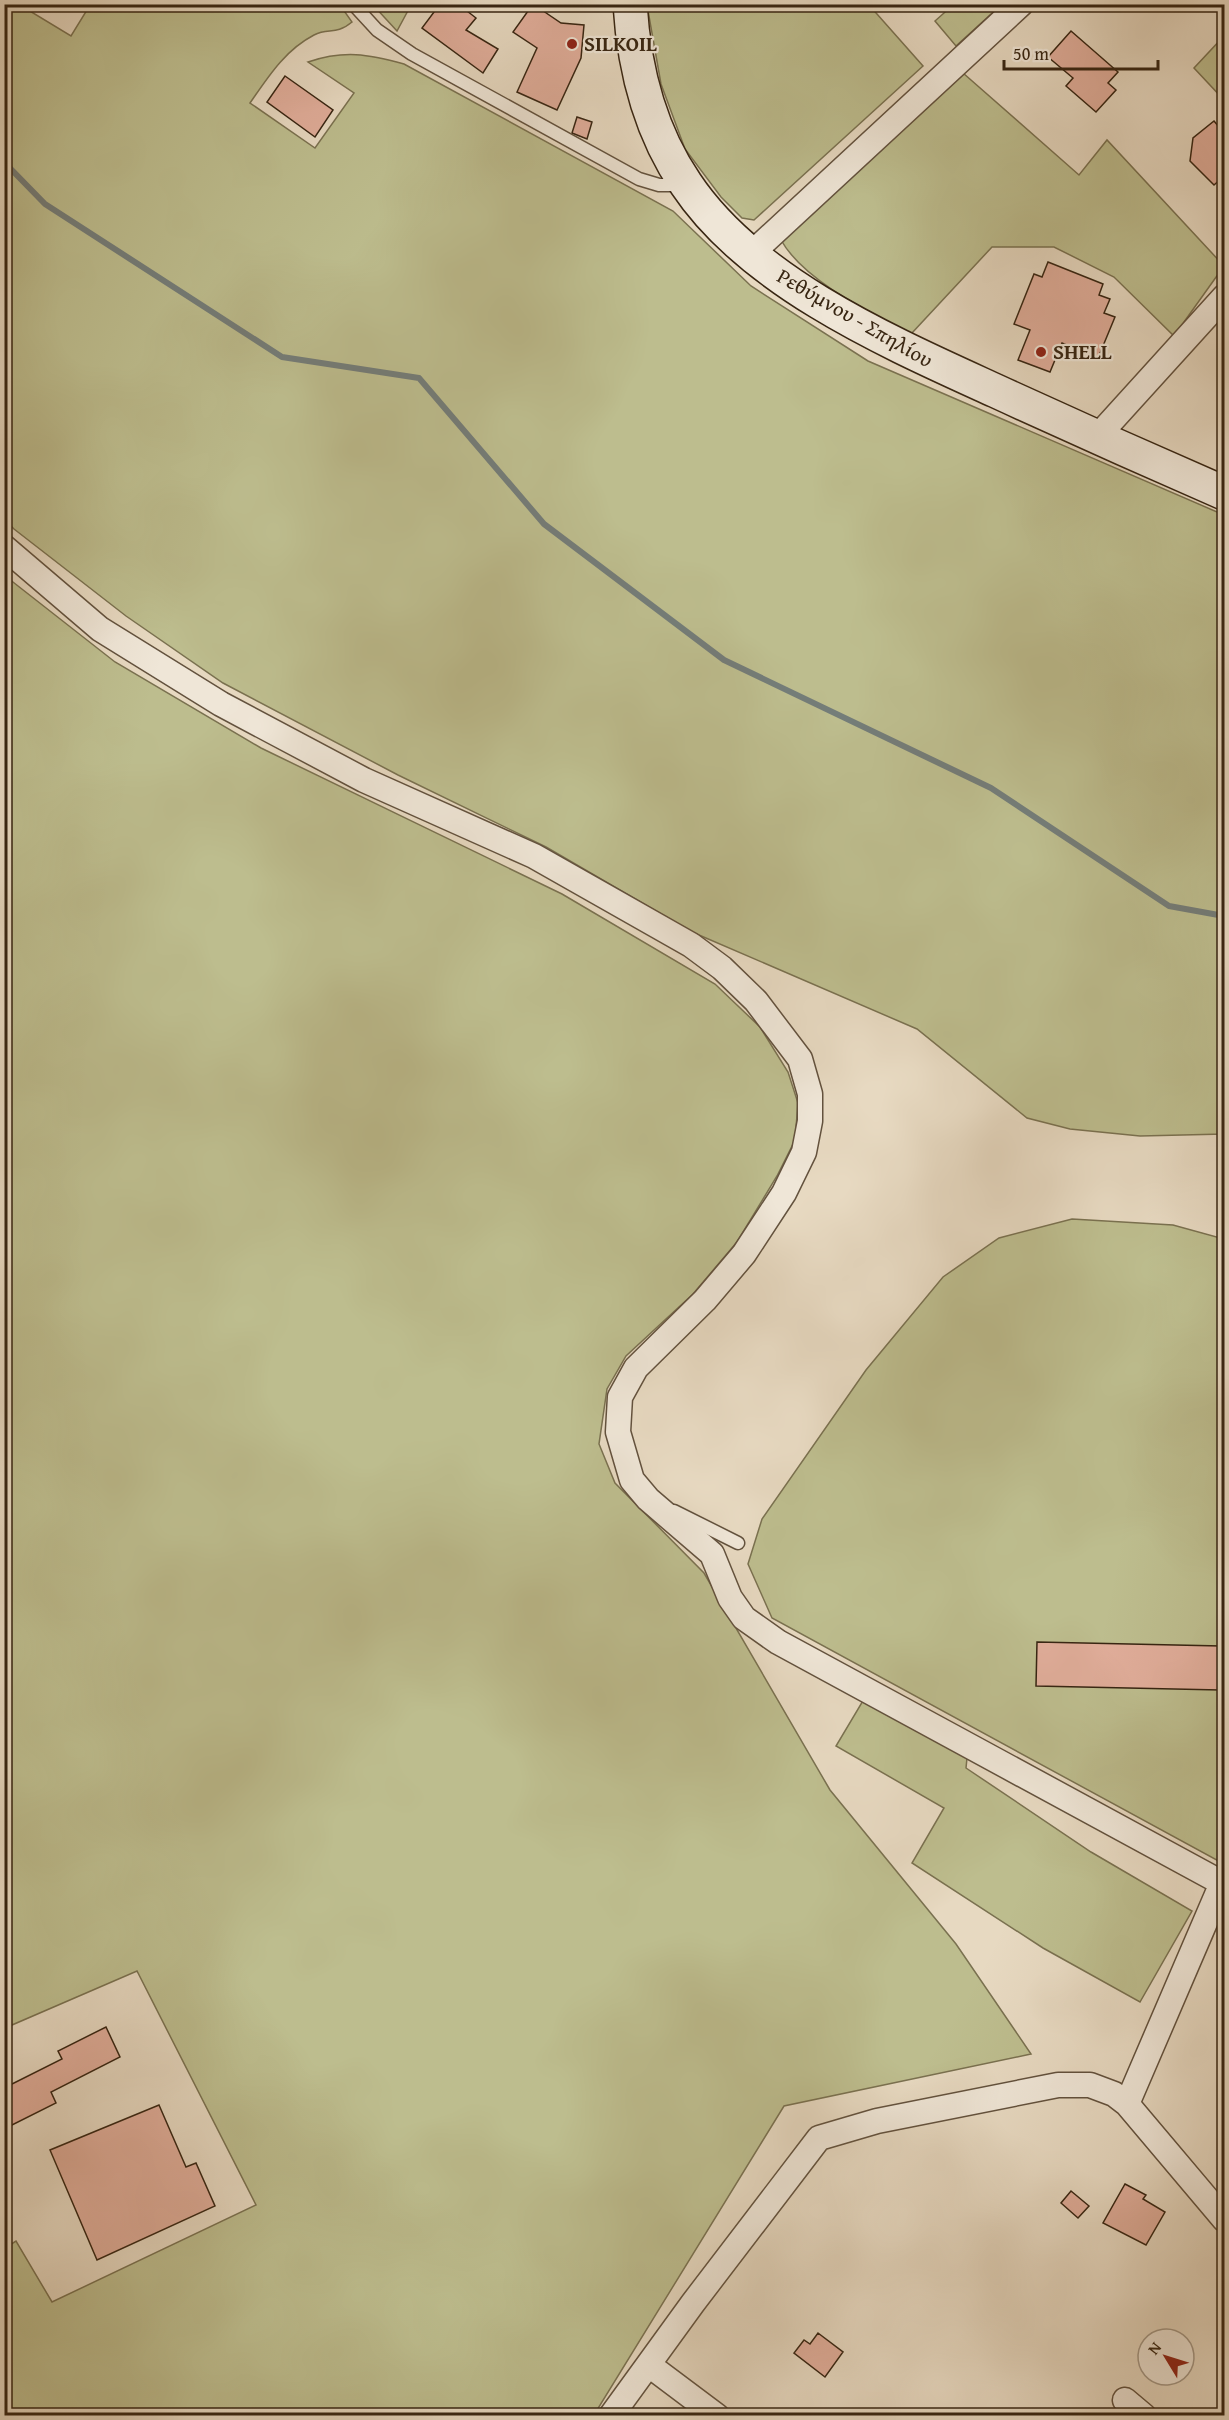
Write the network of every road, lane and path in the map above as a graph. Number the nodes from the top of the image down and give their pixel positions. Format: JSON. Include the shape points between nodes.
{"nodes":[{"id":1,"x":353,"y":4,"type":"edge"},
{"id":2,"x":630,"y":4,"type":"edge"},
{"id":3,"x":1021,"y":4,"type":"edge"},
{"id":4,"x":686,"y":184,"type":"junction"},
{"id":5,"x":751,"y":254,"type":"junction"},
{"id":6,"x":1224,"y":297,"type":"edge"},
{"id":7,"x":1097,"y":437,"type":"junction"},
{"id":8,"x":1224,"y":493,"type":"edge"},
{"id":9,"x":4,"y":547,"type":"edge"},
{"id":10,"x":648,"y":1499,"type":"junction"},
{"id":11,"x":738,"y":1543,"type":"dead end"},
{"id":12,"x":1127,"y":2104,"type":"junction"},
{"id":13,"x":1224,"y":2219,"type":"edge"},
{"id":14,"x":649,"y":2365,"type":"junction"},
{"id":15,"x":1125,"y":2400,"type":"dead end"},
{"id":16,"x":612,"y":2415,"type":"edge"},
{"id":17,"x":717,"y":2415,"type":"edge"},
{"id":18,"x":1144,"y":2415,"type":"edge"}],
"edges":[{"from":1,"to":4,"type":"lane","via":[[393,43],[536,124],[639,179],[659,185]]},
{"from":2,"to":4,"type":"main road","name":"Ρεθύμνου - Σπηλίου","via":[[636,64],[645,100]]},
{"from":3,"to":5,"type":"street"},
{"from":4,"to":5,"type":"main road","name":"Ρεθύμνου - Σπηλίου","via":[[716,222]]},
{"from":5,"to":7,"type":"main road","name":"Ρεθύμνου - Σπηλίου","via":[[776,274],[887,340]]},
{"from":6,"to":7,"type":"street"},
{"from":7,"to":8,"type":"main road","name":"Ρεθύμνου - Σπηλίου"},
{"from":9,"to":10,"type":"street","via":[[100,629],[221,704],[364,780],[534,856],[691,945],[756,1001],[800,1059],[810,1094],[810,1121],[804,1152],[784,1192],[744,1254],[705,1300],[636,1368],[621,1397],[618,1432],[632,1480]]},
{"from":10,"to":11,"type":"lane"},
{"from":10,"to":12,"type":"street","via":[[711,1554],[730,1598],[744,1618],[778,1642],[1222,1883]]},
{"from":12,"to":13,"type":"street"},
{"from":12,"to":14,"type":"street","via":[[1090,2085],[1058,2085],[877,2121],[819,2138]]},
{"from":14,"to":16,"type":"street"},
{"from":14,"to":17,"type":"street"},
{"from":15,"to":18,"type":"street"}]}
